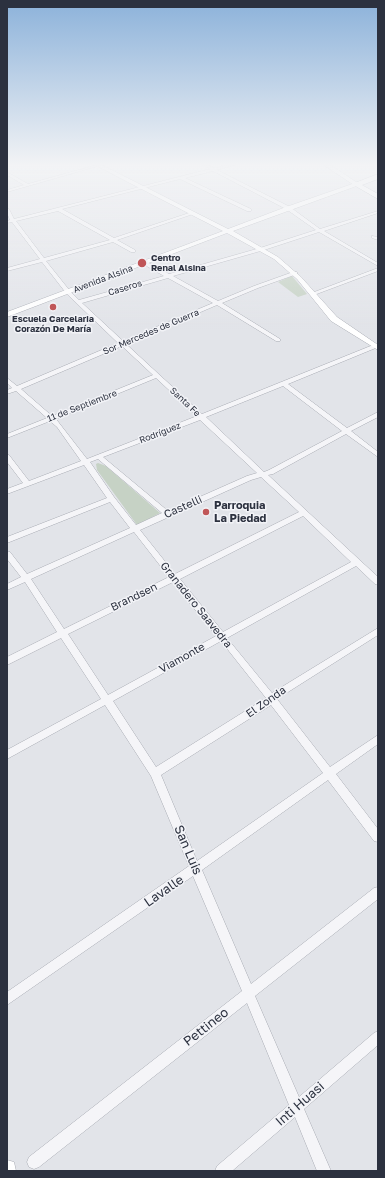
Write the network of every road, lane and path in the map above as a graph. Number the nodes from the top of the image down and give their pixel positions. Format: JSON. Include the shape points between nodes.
{"nodes":[{"id":1,"x":21,"y":219,"type":"edge"},
{"id":2,"x":75,"y":219,"type":"edge"},
{"id":3,"x":176,"y":219,"type":"edge"},
{"id":4,"x":205,"y":219,"type":"edge"},
{"id":5,"x":259,"y":219,"type":"edge"},
{"id":6,"x":303,"y":219,"type":"edge"},
{"id":7,"x":355,"y":219,"type":"edge"},
{"id":8,"x":13,"y":221,"type":"junction"},
{"id":9,"x":7,"y":222,"type":"edge"},
{"id":10,"x":319,"y":230,"type":"junction"},
{"id":11,"x":228,"y":231,"type":"junction"},
{"id":12,"x":114,"y":240,"type":"junction"},
{"id":13,"x":262,"y":249,"type":"junction"},
{"id":14,"x":133,"y":250,"type":"dead end"},
{"id":15,"x":44,"y":261,"type":"junction"},
{"id":16,"x":146,"y":263,"type":"junction"},
{"id":17,"x":378,"y":264,"type":"edge"},
{"id":18,"x":378,"y":269,"type":"edge"},
{"id":19,"x":7,"y":270,"type":"edge"},
{"id":20,"x":295,"y":273,"type":"junction"},
{"id":21,"x":169,"y":275,"type":"junction"},
{"id":22,"x":68,"y":292,"type":"junction"},
{"id":23,"x":312,"y":294,"type":"junction"},
{"id":24,"x":78,"y":302,"type":"junction"},
{"id":25,"x":219,"y":304,"type":"junction"},
{"id":26,"x":7,"y":315,"type":"edge"},
{"id":27,"x":278,"y":340,"type":"dead end"},
{"id":28,"x":122,"y":344,"type":"junction"},
{"id":29,"x":377,"y":346,"type":"edge"},
{"id":30,"x":157,"y":376,"type":"junction"},
{"id":31,"x":7,"y":380,"type":"edge"},
{"id":32,"x":285,"y":384,"type":"junction"},
{"id":33,"x":16,"y":388,"type":"junction"},
{"id":34,"x":7,"y":392,"type":"edge"},
{"id":35,"x":378,"y":414,"type":"edge"},
{"id":36,"x":201,"y":417,"type":"junction"},
{"id":37,"x":51,"y":418,"type":"junction"},
{"id":38,"x":346,"y":431,"type":"junction"},
{"id":39,"x":7,"y":436,"type":"edge"},
{"id":40,"x":378,"y":455,"type":"edge"},
{"id":41,"x":7,"y":457,"type":"edge"},
{"id":42,"x":99,"y":457,"type":"junction"},
{"id":43,"x":86,"y":462,"type":"junction"},
{"id":44,"x":263,"y":474,"type":"junction"},
{"id":45,"x":28,"y":484,"type":"junction"},
{"id":46,"x":7,"y":492,"type":"edge"},
{"id":47,"x":111,"y":499,"type":"junction"},
{"id":48,"x":304,"y":513,"type":"junction"},
{"id":49,"x":167,"y":514,"type":"junction"},
{"id":50,"x":136,"y":529,"type":"junction"},
{"id":51,"x":7,"y":540,"type":"edge"},
{"id":52,"x":7,"y":554,"type":"edge"},
{"id":53,"x":357,"y":562,"type":"junction"},
{"id":54,"x":375,"y":574,"type":"edge"},
{"id":55,"x":26,"y":578,"type":"junction"},
{"id":56,"x":174,"y":578,"type":"junction"},
{"id":57,"x":378,"y":582,"type":"edge"},
{"id":58,"x":7,"y":587,"type":"edge"},
{"id":59,"x":378,"y":631,"type":"edge"},
{"id":60,"x":62,"y":632,"type":"junction"},
{"id":61,"x":221,"y":636,"type":"junction"},
{"id":62,"x":7,"y":661,"type":"edge"},
{"id":63,"x":106,"y":699,"type":"junction"},
{"id":64,"x":272,"y":699,"type":"junction"},
{"id":65,"x":378,"y":740,"type":"edge"},
{"id":66,"x":7,"y":755,"type":"edge"},
{"id":67,"x":155,"y":772,"type":"junction"},
{"id":68,"x":329,"y":774,"type":"junction"},
{"id":69,"x":378,"y":837,"type":"edge"},
{"id":70,"x":196,"y":868,"type":"junction"},
{"id":71,"x":378,"y":892,"type":"edge"},
{"id":72,"x":249,"y":993,"type":"junction"},
{"id":73,"x":7,"y":999,"type":"edge"},
{"id":74,"x":378,"y":1037,"type":"edge"},
{"id":75,"x":296,"y":1107,"type":"junction"},
{"id":76,"x":34,"y":1162,"type":"dead end"},
{"id":77,"x":222,"y":1171,"type":"edge"},
{"id":78,"x":324,"y":1171,"type":"edge"}],
"edges":[{"from":1,"to":8,"type":"street"},
{"from":2,"to":12,"type":"street"},
{"from":3,"to":12,"type":"street"},
{"from":4,"to":11,"type":"street"},
{"from":5,"to":11,"type":"street","name":"Avenida Alsina"},
{"from":6,"to":10,"type":"street"},
{"from":7,"to":10,"type":"street","name":"Caseros"},
{"from":8,"to":9,"type":"street"},
{"from":8,"to":15,"type":"street","name":"Santa Fe"},
{"from":10,"to":13,"type":"street","name":"Caseros"},
{"from":10,"to":17,"type":"street"},
{"from":11,"to":13,"type":"street"},
{"from":11,"to":16,"type":"street","name":"Avenida Alsina"},
{"from":12,"to":14,"type":"street"},
{"from":12,"to":15,"type":"street"},
{"from":13,"to":20,"type":"street"},
{"from":13,"to":21,"type":"street","name":"Caseros"},
{"from":15,"to":19,"type":"street"},
{"from":15,"to":22,"type":"street","name":"Santa Fe"},
{"from":16,"to":21,"type":"street"},
{"from":16,"to":22,"type":"street","name":"Avenida Alsina"},
{"from":18,"to":23,"type":"street"},
{"from":20,"to":23,"type":"street"},
{"from":20,"to":25,"type":"street","name":"Sor Mercedes de Guerra"},
{"from":21,"to":24,"type":"street","name":"Caseros"},
{"from":21,"to":25,"type":"street"},
{"from":22,"to":24,"type":"street","name":"Santa Fe"},
{"from":22,"to":26,"type":"street","name":"Avenida Alsina"},
{"from":23,"to":29,"type":"street","via":[[334,319]]},
{"from":24,"to":28,"type":"street","name":"Santa Fe"},
{"from":25,"to":27,"type":"street"},
{"from":25,"to":28,"type":"street","name":"Sor Mercedes de Guerra"},
{"from":28,"to":30,"type":"street","name":"Santa Fe"},
{"from":28,"to":33,"type":"street","name":"Sor Mercedes de Guerra"},
{"from":29,"to":32,"type":"street","name":"Rodríguez"},
{"from":30,"to":36,"type":"street","name":"Santa Fe"},
{"from":30,"to":37,"type":"street","name":"11 de Septiembre"},
{"from":31,"to":33,"type":"street","name":"Granadero Saavedra"},
{"from":32,"to":36,"type":"street","name":"Rodríguez"},
{"from":32,"to":38,"type":"street"},
{"from":33,"to":34,"type":"street","name":"Sor Mercedes de Guerra"},
{"from":33,"to":37,"type":"street","name":"Granadero Saavedra"},
{"from":35,"to":38,"type":"street","name":"Castelli"},
{"from":36,"to":42,"type":"street","name":"Rodríguez"},
{"from":36,"to":44,"type":"street","name":"Santa Fe"},
{"from":37,"to":39,"type":"street","name":"11 de Septiembre"},
{"from":37,"to":43,"type":"street","name":"Granadero Saavedra"},
{"from":38,"to":40,"type":"street"},
{"from":38,"to":44,"type":"street","name":"Castelli"},
{"from":41,"to":45,"type":"street"},
{"from":42,"to":43,"type":"street","name":"Rodríguez"},
{"from":42,"to":49,"type":"street"},
{"from":43,"to":45,"type":"street","name":"Rodríguez"},
{"from":43,"to":47,"type":"street","name":"Granadero Saavedra"},
{"from":44,"to":48,"type":"street","name":"Santa Fe"},
{"from":44,"to":49,"type":"street","name":"Castelli"},
{"from":45,"to":46,"type":"street","name":"Rodríguez"},
{"from":47,"to":50,"type":"street","name":"Granadero Saavedra"},
{"from":47,"to":51,"type":"street"},
{"from":48,"to":53,"type":"street","name":"Santa Fe"},
{"from":48,"to":56,"type":"street","name":"Brandsen"},
{"from":49,"to":50,"type":"street","name":"Castelli"},
{"from":50,"to":55,"type":"street","name":"Castelli"},
{"from":50,"to":56,"type":"street","name":"Granadero Saavedra"},
{"from":52,"to":55,"type":"street","name":"San Luis"},
{"from":53,"to":54,"type":"street","name":"Santa Fe"},
{"from":53,"to":61,"type":"street","name":"Viamonte"},
{"from":54,"to":57,"type":"street","name":"Santa Fe"},
{"from":55,"to":58,"type":"street","name":"Castelli"},
{"from":55,"to":60,"type":"street","name":"San Luis"},
{"from":56,"to":60,"type":"street","name":"Brandsen"},
{"from":56,"to":61,"type":"street","name":"Granadero Saavedra"},
{"from":59,"to":64,"type":"street","name":"El Zonda"},
{"from":60,"to":62,"type":"street","name":"Brandsen"},
{"from":60,"to":63,"type":"street","name":"San Luis"},
{"from":61,"to":63,"type":"street","name":"Viamonte"},
{"from":61,"to":64,"type":"street","name":"Granadero Saavedra"},
{"from":63,"to":66,"type":"street","name":"Viamonte"},
{"from":63,"to":67,"type":"street","name":"San Luis"},
{"from":64,"to":67,"type":"street","name":"El Zonda"},
{"from":64,"to":68,"type":"street","name":"Granadero Saavedra"},
{"from":65,"to":68,"type":"street","name":"Lavalle"},
{"from":67,"to":70,"type":"street","name":"San Luis"},
{"from":68,"to":69,"type":"street","name":"Granadero Saavedra"},
{"from":68,"to":70,"type":"street","name":"Lavalle"},
{"from":70,"to":72,"type":"street","name":"San Luis"},
{"from":70,"to":73,"type":"street","name":"Lavalle"},
{"from":71,"to":72,"type":"street","name":"Pettineo"},
{"from":72,"to":75,"type":"street","name":"San Luis"},
{"from":72,"to":76,"type":"street","name":"Pettineo"},
{"from":74,"to":75,"type":"street","name":"Inti Huasi"},
{"from":75,"to":77,"type":"street","name":"Inti Huasi"},
{"from":75,"to":78,"type":"street","name":"San Luis"}]}
